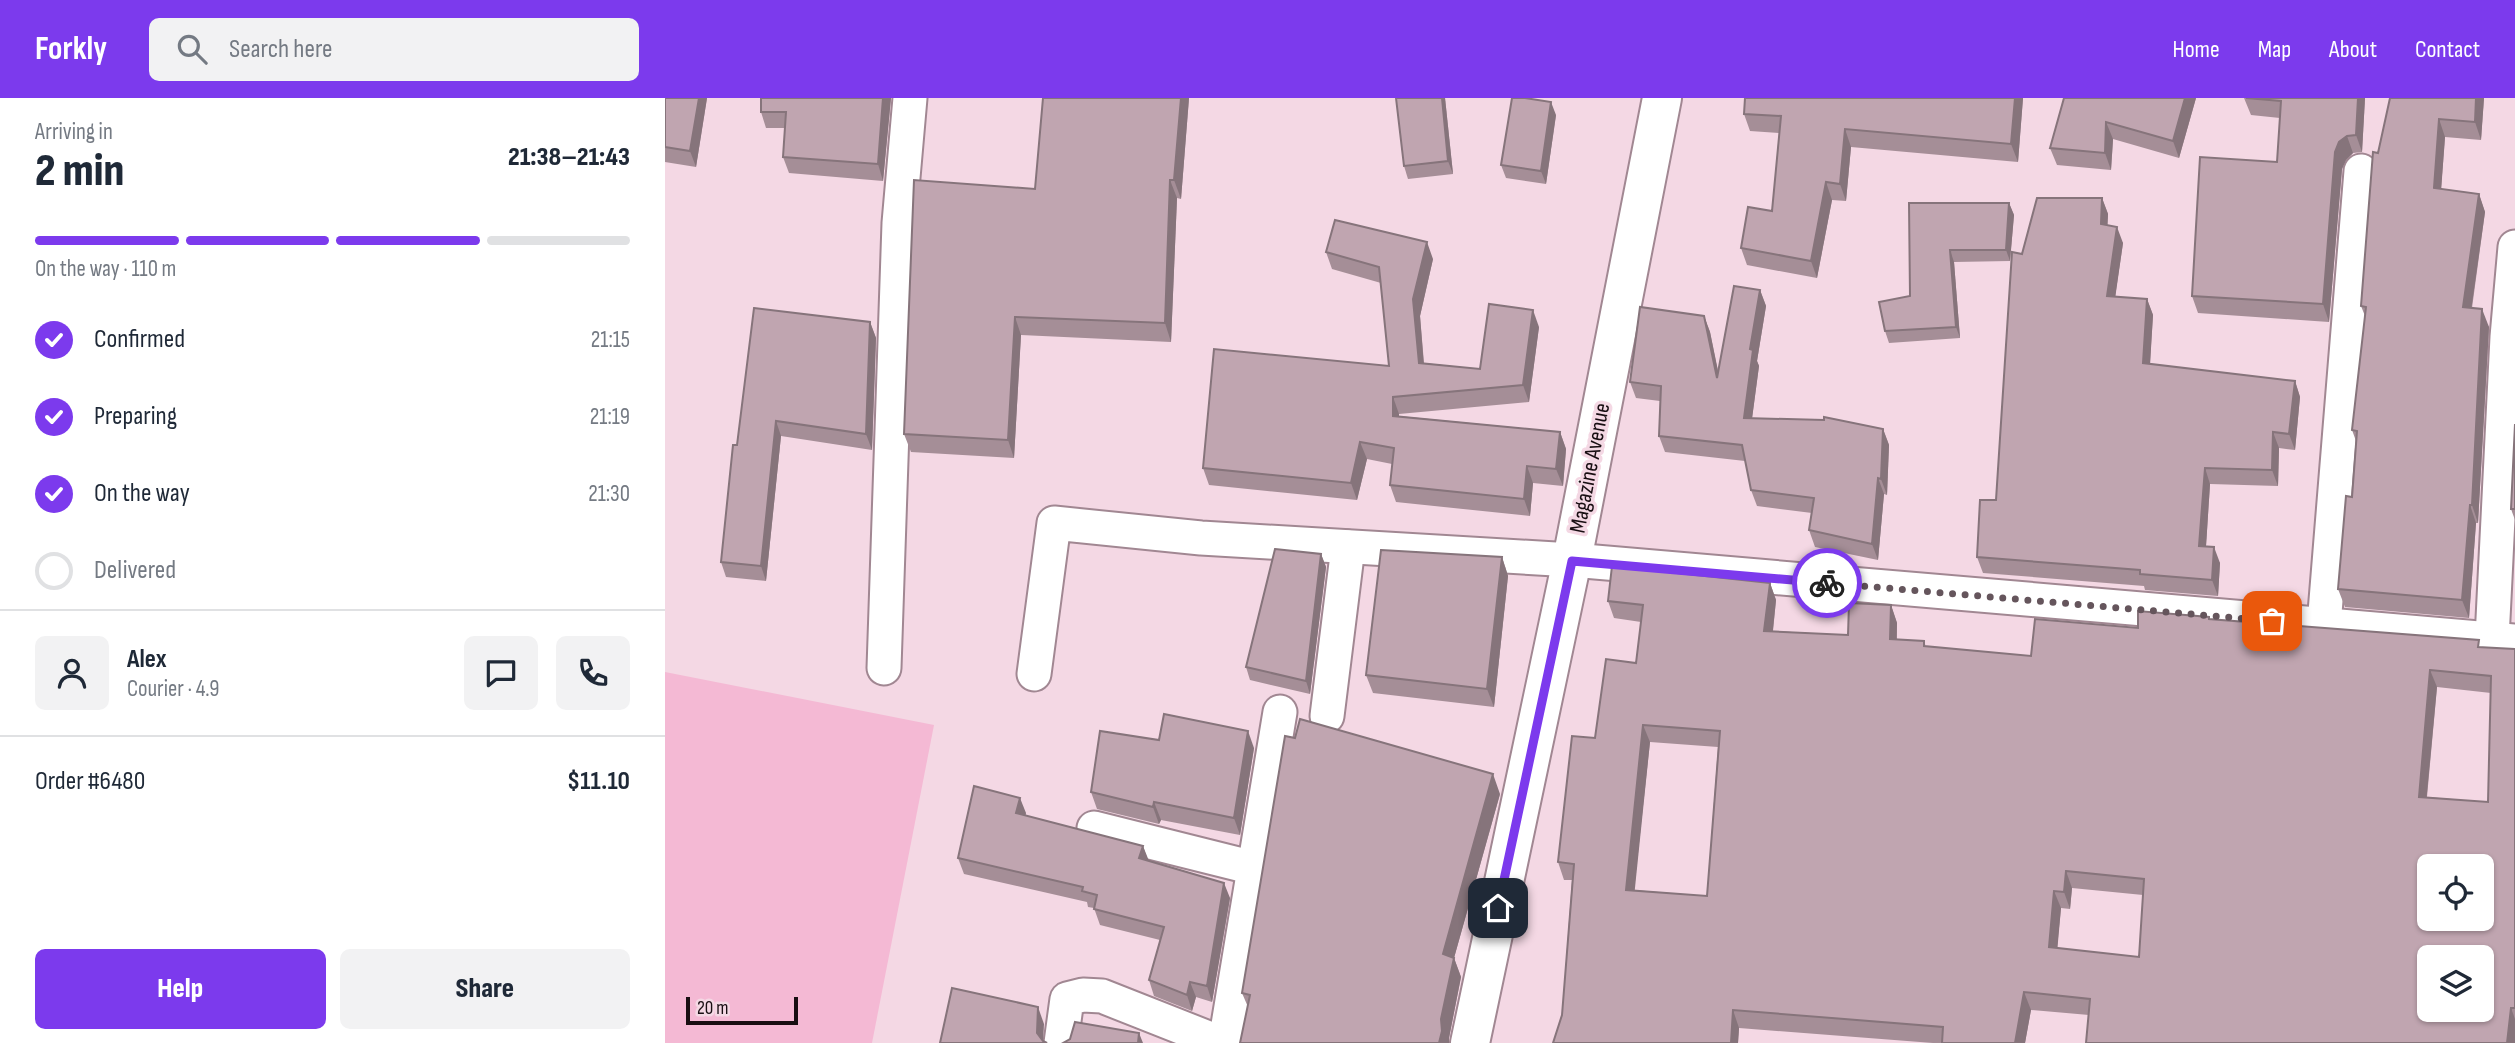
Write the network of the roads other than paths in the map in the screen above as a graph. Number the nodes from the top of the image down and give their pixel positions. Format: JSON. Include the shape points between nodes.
{"nodes":[{"id":1,"x":910,"y":98,"type":"edge"},
{"id":2,"x":1662,"y":98,"type":"edge"},
{"id":3,"x":2361,"y":171,"type":"dead end"},
{"id":4,"x":2515,"y":247,"type":"edge"},
{"id":5,"x":1348,"y":547,"type":"junction"},
{"id":6,"x":1572,"y":561,"type":"junction"},
{"id":7,"x":2324,"y":625,"type":"junction"},
{"id":8,"x":2503,"y":640,"type":"edge"},
{"id":9,"x":884,"y":668,"type":"dead end"},
{"id":10,"x":1034,"y":674,"type":"dead end"},
{"id":11,"x":1280,"y":712,"type":"dead end"},
{"id":12,"x":1327,"y":716,"type":"dead end"},
{"id":13,"x":1094,"y":828,"type":"dead end"},
{"id":14,"x":1254,"y":868,"type":"junction"},
{"id":15,"x":1061,"y":1043,"type":"edge"},
{"id":16,"x":1223,"y":1043,"type":"edge"},
{"id":17,"x":1470,"y":1043,"type":"edge"}],
"edges":[{"from":1,"to":9,"type":"street","via":[[899,223]]},
{"from":2,"to":6,"type":"street","name":"Magazine Avenue"},
{"from":3,"to":7,"type":"street"},
{"from":4,"to":8,"type":"street","via":[[2507,337]]},
{"from":5,"to":6,"type":"street"},
{"from":5,"to":10,"type":"street","via":[[1055,523]]},
{"from":5,"to":12,"type":"street"},
{"from":6,"to":7,"type":"street"},
{"from":6,"to":17,"type":"street","name":"Magazine Avenue"},
{"from":7,"to":8,"type":"street"},
{"from":11,"to":14,"type":"street"},
{"from":13,"to":14,"type":"street"},
{"from":14,"to":16,"type":"street"},
{"from":15,"to":16,"type":"street","via":[[1067,999],[1083,995],[1103,996]]}]}
